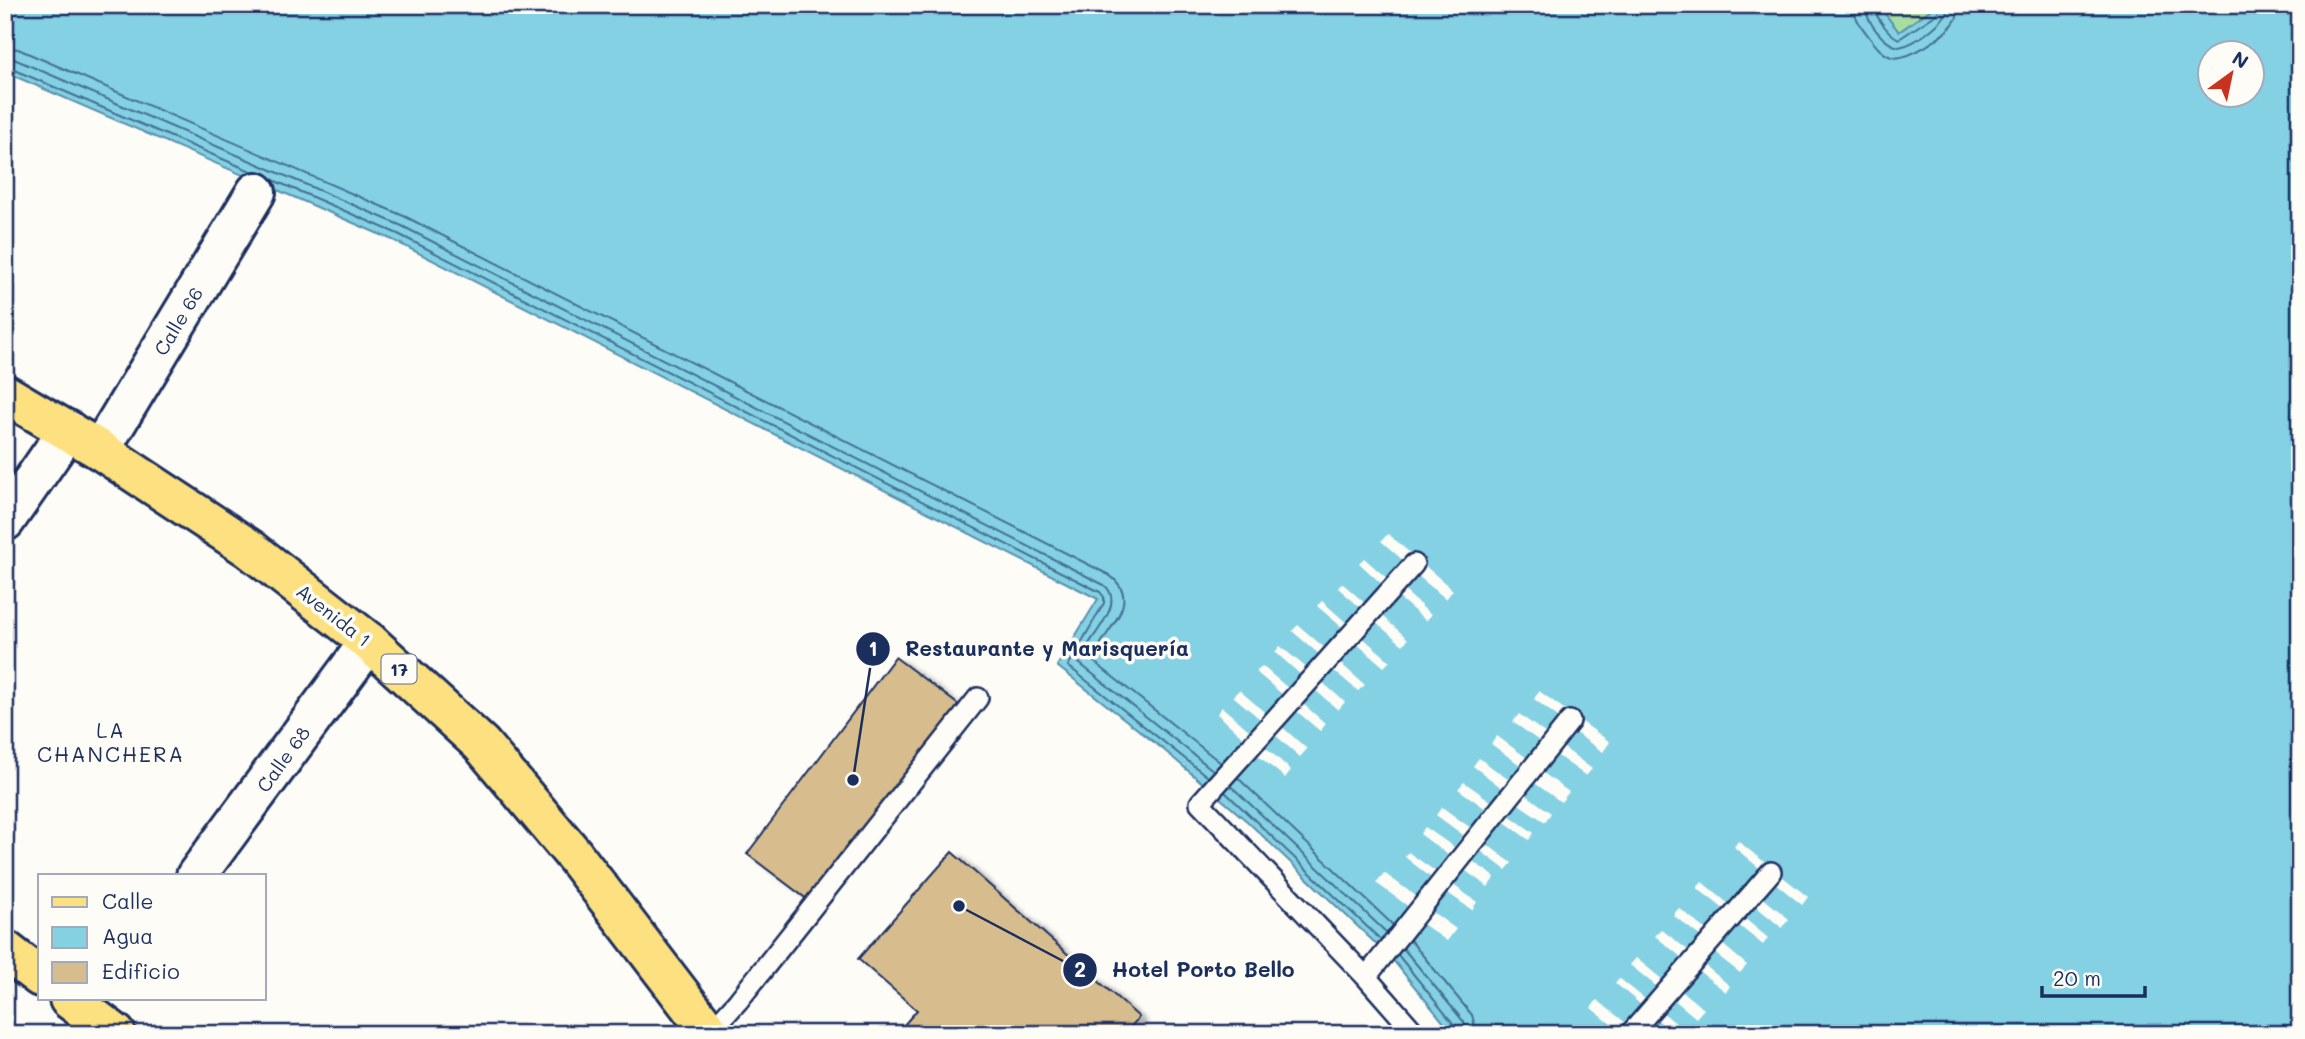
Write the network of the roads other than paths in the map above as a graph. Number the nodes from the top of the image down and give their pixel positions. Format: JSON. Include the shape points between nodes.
{"nodes":[{"id":1,"x":256,"y":191,"type":"dead end"},
{"id":2,"x":5,"y":394,"type":"edge"},
{"id":3,"x":68,"y":430,"type":"junction"},
{"id":4,"x":100,"y":450,"type":"junction"},
{"id":5,"x":5,"y":521,"type":"edge"},
{"id":6,"x":1414,"y":564,"type":"dead end"},
{"id":7,"x":369,"y":642,"type":"junction"},
{"id":8,"x":978,"y":698,"type":"dead end"},
{"id":9,"x":1570,"y":721,"type":"dead end"},
{"id":10,"x":1771,"y":872,"type":"dead end"},
{"id":11,"x":197,"y":874,"type":"edge"},
{"id":12,"x":5,"y":950,"type":"edge"},
{"id":13,"x":38,"y":975,"type":"edge"},
{"id":14,"x":1366,"y":977,"type":"junction"},
{"id":15,"x":710,"y":1033,"type":"edge"},
{"id":16,"x":1416,"y":1034,"type":"edge"},
{"id":17,"x":1630,"y":1034,"type":"edge"}],
"edges":[{"from":1,"to":4,"type":"street","name":"Calle 66"},
{"from":2,"to":3,"type":"main road","name":"Avenida 1","number":"17"},
{"from":3,"to":4,"type":"main road","name":"Avenida 1","number":"17"},
{"from":3,"to":5,"type":"street"},
{"from":4,"to":7,"type":"main road","name":"Avenida 1","number":"17","via":[[250,549]]},
{"from":6,"to":14,"type":"lane","via":[[1200,803]]},
{"from":7,"to":11,"type":"street","name":"Calle 68"},
{"from":7,"to":15,"type":"main road","name":"Avenida 1","number":"17","via":[[481,744],[574,855]]},
{"from":8,"to":15,"type":"lane"},
{"from":9,"to":14,"type":"lane"},
{"from":10,"to":17,"type":"lane"},
{"from":12,"to":13,"type":"main road"},
{"from":14,"to":16,"type":"lane"}]}
